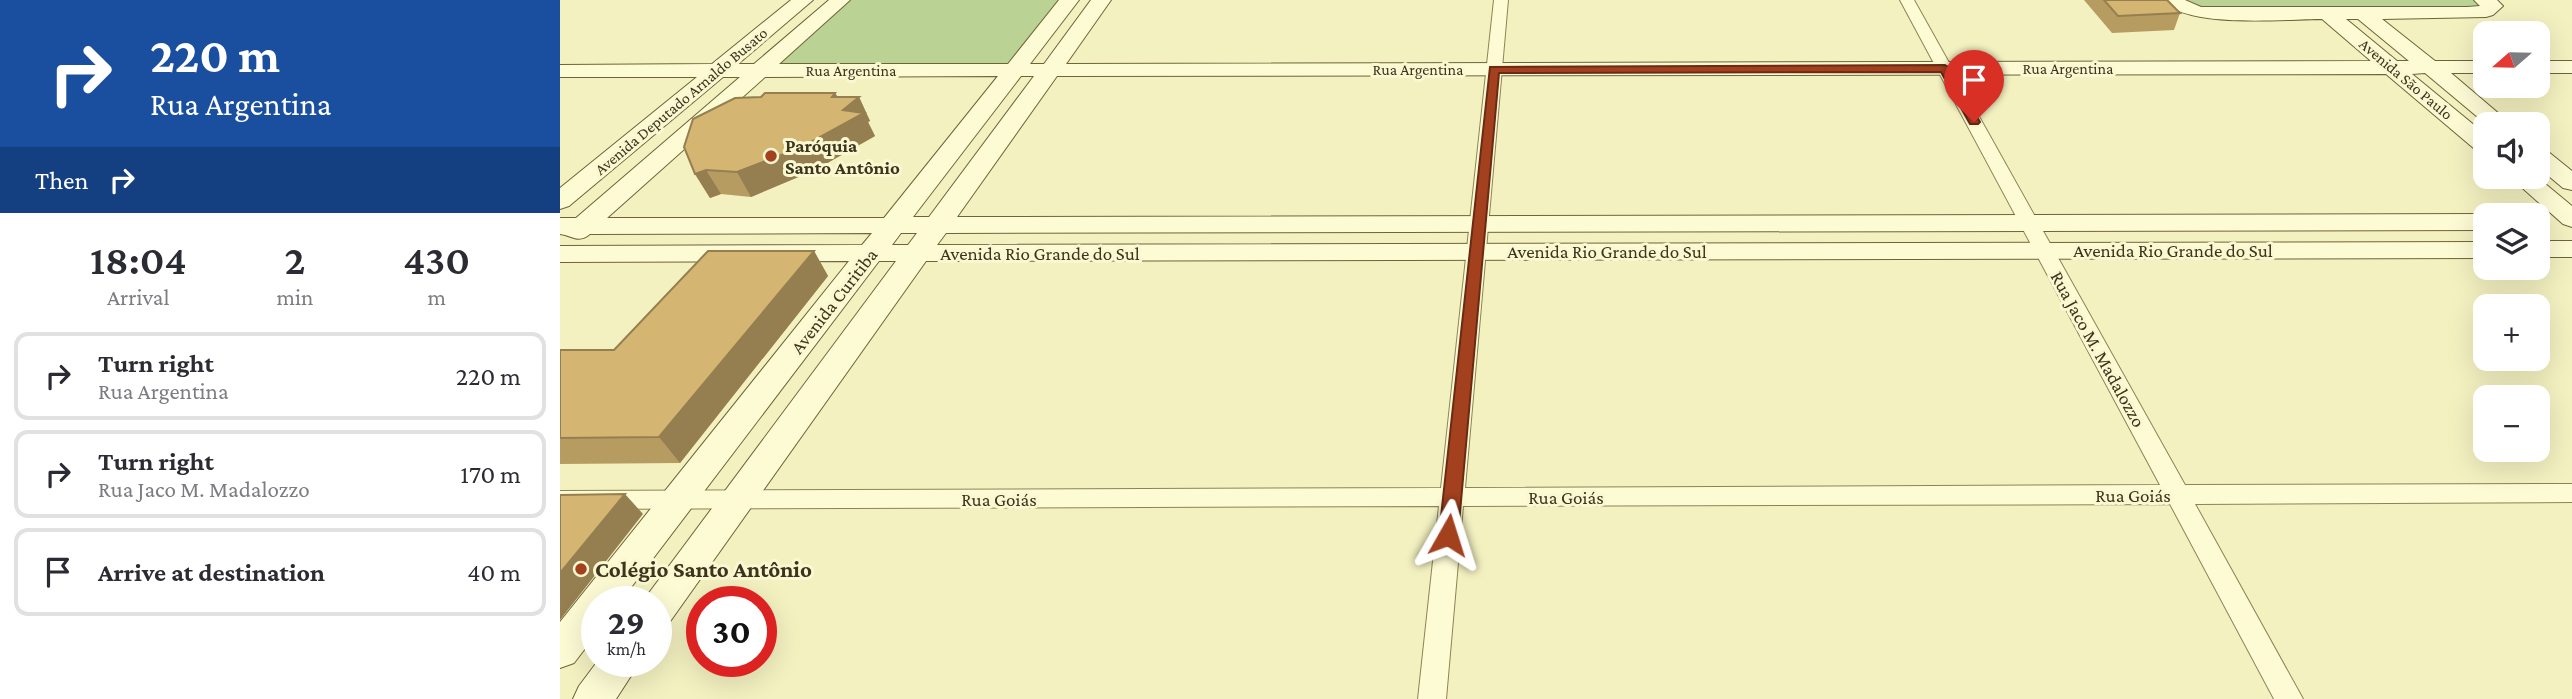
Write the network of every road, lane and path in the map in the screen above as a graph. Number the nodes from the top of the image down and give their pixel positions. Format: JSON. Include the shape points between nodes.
{"nodes":[{"id":1,"x":803,"y":0,"type":"edge"},
{"id":2,"x":840,"y":0,"type":"edge"},
{"id":3,"x":1069,"y":0,"type":"edge"},
{"id":4,"x":1101,"y":0,"type":"edge"},
{"id":5,"x":1501,"y":0,"type":"edge"},
{"id":6,"x":1908,"y":0,"type":"edge"},
{"id":7,"x":2173,"y":0,"type":"edge"},
{"id":8,"x":2484,"y":0,"type":"edge"},
{"id":9,"x":2327,"y":13,"type":"junction"},
{"id":10,"x":2363,"y":13,"type":"junction"},
{"id":11,"x":2392,"y":67,"type":"junction"},
{"id":12,"x":2430,"y":67,"type":"junction"},
{"id":13,"x":2473,"y":67,"type":"edge"},
{"id":14,"x":2550,"y":67,"type":"edge"},
{"id":15,"x":2572,"y":67,"type":"edge"},
{"id":16,"x":1945,"y":68,"type":"junction"},
{"id":17,"x":1494,"y":69,"type":"junction"},
{"id":18,"x":1014,"y":70,"type":"junction"},
{"id":19,"x":1050,"y":70,"type":"junction"},
{"id":20,"x":560,"y":71,"type":"edge"},
{"id":21,"x":718,"y":71,"type":"junction"},
{"id":22,"x":760,"y":71,"type":"junction"},
{"id":23,"x":2485,"y":112,"type":"edge"},
{"id":24,"x":2473,"y":136,"type":"edge"},
{"id":25,"x":2550,"y":165,"type":"edge"},
{"id":26,"x":2572,"y":183,"type":"edge"},
{"id":27,"x":2536,"y":189,"type":"edge"},
{"id":28,"x":560,"y":201,"type":"edge"},
{"id":29,"x":2572,"y":220,"type":"edge"},
{"id":30,"x":2550,"y":221,"type":"edge"},
{"id":31,"x":2473,"y":222,"type":"edge"},
{"id":32,"x":2029,"y":223,"type":"junction"},
{"id":33,"x":1479,"y":224,"type":"junction"},
{"id":34,"x":893,"y":225,"type":"junction"},
{"id":35,"x":937,"y":225,"type":"junction"},
{"id":36,"x":571,"y":226,"type":"edge"},
{"id":37,"x":560,"y":246,"type":"edge"},
{"id":38,"x":2550,"y":249,"type":"edge"},
{"id":39,"x":2572,"y":249,"type":"edge"},
{"id":40,"x":2044,"y":250,"type":"junction"},
{"id":41,"x":2473,"y":250,"type":"edge"},
{"id":42,"x":1476,"y":252,"type":"junction"},
{"id":43,"x":871,"y":253,"type":"junction"},
{"id":44,"x":917,"y":253,"type":"junction"},
{"id":45,"x":560,"y":254,"type":"edge"},
{"id":46,"x":2572,"y":494,"type":"edge"},
{"id":47,"x":2178,"y":495,"type":"junction"},
{"id":48,"x":1452,"y":497,"type":"junction"},
{"id":49,"x":560,"y":500,"type":"edge"},
{"id":50,"x":678,"y":500,"type":"junction"},
{"id":51,"x":738,"y":500,"type":"junction"},
{"id":52,"x":610,"y":586,"type":"edge"},
{"id":53,"x":672,"y":590,"type":"edge"},
{"id":54,"x":581,"y":624,"type":"edge"},
{"id":55,"x":560,"y":651,"type":"edge"},
{"id":56,"x":609,"y":677,"type":"edge"},
{"id":57,"x":593,"y":699,"type":"edge"},
{"id":58,"x":1432,"y":699,"type":"edge"},
{"id":59,"x":2289,"y":699,"type":"edge"}],
"edges":[{"from":1,"to":21,"type":"street","name":"Avenida Deputado Arnaldo Busato"},
{"from":2,"to":22,"type":"street","name":"Avenida Deputado Arnaldo Busato"},
{"from":3,"to":18,"type":"street","name":"Avenida Curitiba"},
{"from":4,"to":19,"type":"street","name":"Avenida Curitiba"},
{"from":5,"to":17,"type":"street"},
{"from":6,"to":16,"type":"street","name":"Rua Jaco M. Madalozzo"},
{"from":7,"to":9,"type":"street","via":[[2199,13]]},
{"from":8,"to":10,"type":"street","via":[[2493,6],[2486,12]]},
{"from":9,"to":10,"type":"street"},
{"from":9,"to":11,"type":"street","name":"Avenida São Paulo"},
{"from":10,"to":12,"type":"street","name":"Avenida São Paulo"},
{"from":11,"to":12,"type":"street","name":"Rua Argentina"},
{"from":11,"to":16,"type":"street","name":"Rua Argentina"},
{"from":11,"to":24,"type":"street","name":"Avenida São Paulo"},
{"from":12,"to":13,"type":"street","name":"Rua Argentina"},
{"from":12,"to":23,"type":"street","name":"Avenida São Paulo"},
{"from":14,"to":15,"type":"street"},
{"from":16,"to":17,"type":"street","name":"Rua Argentina"},
{"from":16,"to":32,"type":"street","name":"Rua Jaco M. Madalozzo"},
{"from":17,"to":19,"type":"street","name":"Rua Argentina"},
{"from":17,"to":33,"type":"street"},
{"from":18,"to":19,"type":"street","name":"Rua Argentina"},
{"from":18,"to":22,"type":"street","name":"Rua Argentina"},
{"from":18,"to":34,"type":"street","name":"Avenida Curitiba"},
{"from":19,"to":35,"type":"street","name":"Avenida Curitiba"},
{"from":20,"to":21,"type":"street","name":"Rua Argentina"},
{"from":21,"to":22,"type":"street","name":"Rua Argentina"},
{"from":21,"to":28,"type":"street","name":"Avenida Deputado Arnaldo Busato"},
{"from":22,"to":36,"type":"street","name":"Avenida Deputado Arnaldo Busato"},
{"from":25,"to":26,"type":"street"},
{"from":27,"to":29,"type":"street"},
{"from":29,"to":30,"type":"street"},
{"from":31,"to":32,"type":"street","name":"Avenida Rio Grande do Sul"},
{"from":32,"to":33,"type":"street","name":"Avenida Rio Grande do Sul"},
{"from":32,"to":40,"type":"street","name":"Rua Jaco M. Madalozzo"},
{"from":33,"to":35,"type":"street","name":"Avenida Rio Grande do Sul"},
{"from":33,"to":42,"type":"street"},
{"from":34,"to":35,"type":"street","name":"Avenida Rio Grande do Sul"},
{"from":34,"to":36,"type":"street","name":"Avenida Rio Grande do Sul"},
{"from":34,"to":43,"type":"street","name":"Avenida Curitiba"},
{"from":35,"to":44,"type":"street","name":"Avenida Curitiba"},
{"from":36,"to":37,"type":"street","name":"Avenida Deputado Arnaldo Busato"},
{"from":38,"to":39,"type":"street"},
{"from":40,"to":41,"type":"street","name":"Avenida Rio Grande do Sul"},
{"from":40,"to":42,"type":"street","name":"Avenida Rio Grande do Sul"},
{"from":40,"to":47,"type":"street","name":"Rua Jaco M. Madalozzo"},
{"from":42,"to":44,"type":"street","name":"Avenida Rio Grande do Sul"},
{"from":42,"to":48,"type":"street"},
{"from":43,"to":44,"type":"street","name":"Avenida Rio Grande do Sul"},
{"from":43,"to":45,"type":"street","name":"Avenida Rio Grande do Sul"},
{"from":43,"to":50,"type":"street","name":"Avenida Curitiba"},
{"from":44,"to":51,"type":"street","name":"Avenida Curitiba"},
{"from":46,"to":47,"type":"street","name":"Rua Goiás"},
{"from":47,"to":48,"type":"street","name":"Rua Goiás"},
{"from":47,"to":59,"type":"street","name":"Rua Jaco M. Madalozzo"},
{"from":48,"to":51,"type":"street","name":"Rua Goiás"},
{"from":48,"to":58,"type":"street"},
{"from":49,"to":50,"type":"street","name":"Rua Goiás"},
{"from":50,"to":51,"type":"street","name":"Rua Goiás"},
{"from":50,"to":52,"type":"street","name":"Avenida Curitiba"},
{"from":51,"to":53,"type":"street","name":"Avenida Curitiba"},
{"from":54,"to":55,"type":"street","name":"Avenida Curitiba"},
{"from":56,"to":57,"type":"street"}]}
